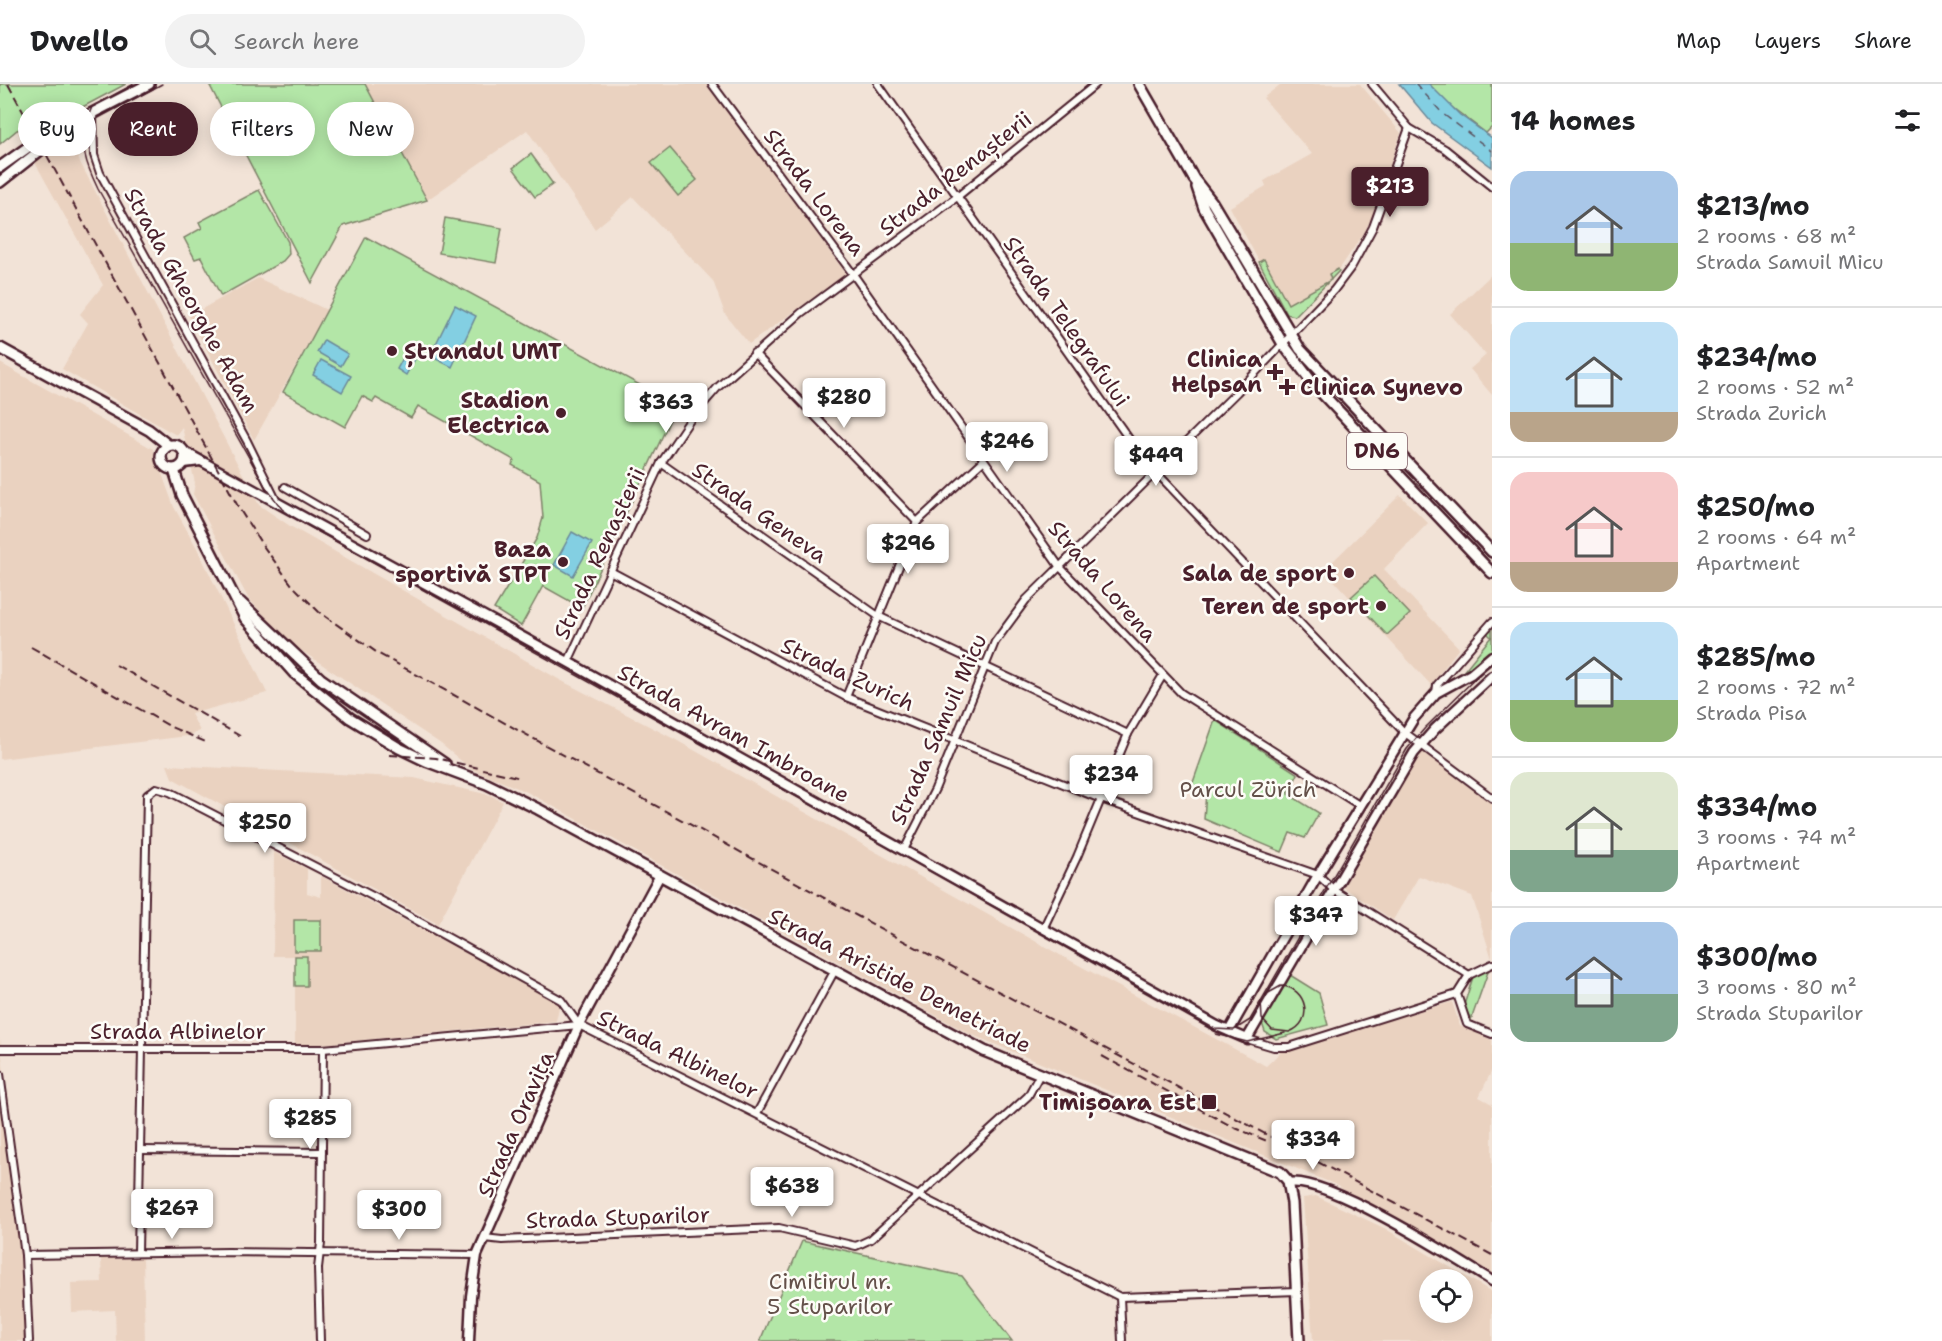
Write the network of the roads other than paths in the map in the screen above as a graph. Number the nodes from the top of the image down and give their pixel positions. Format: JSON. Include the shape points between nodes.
{"nodes":[{"id":1,"x":149,"y":84,"type":"edge"},
{"id":2,"x":712,"y":84,"type":"edge"},
{"id":3,"x":878,"y":84,"type":"edge"},
{"id":4,"x":1096,"y":84,"type":"edge"},
{"id":5,"x":1139,"y":84,"type":"edge"},
{"id":6,"x":1374,"y":85,"type":"edge"},
{"id":7,"x":96,"y":111,"type":"edge"},
{"id":8,"x":1409,"y":128,"type":"junction"},
{"id":9,"x":18,"y":154,"type":"edge"},
{"id":10,"x":33,"y":156,"type":"edge"},
{"id":11,"x":94,"y":156,"type":"edge"},
{"id":12,"x":0,"y":167,"type":"edge"},
{"id":13,"x":1194,"y":179,"type":"junction"},
{"id":14,"x":0,"y":182,"type":"edge"},
{"id":15,"x":1492,"y":187,"type":"edge"},
{"id":16,"x":957,"y":197,"type":"junction"},
{"id":17,"x":853,"y":274,"type":"junction"},
{"id":18,"x":1290,"y":335,"type":"junction"},
{"id":19,"x":1283,"y":345,"type":"junction"},
{"id":20,"x":0,"y":348,"type":"edge"},
{"id":21,"x":754,"y":352,"type":"junction"},
{"id":22,"x":168,"y":445,"type":"junction"},
{"id":23,"x":183,"y":451,"type":"junction"},
{"id":24,"x":201,"y":461,"type":"junction"},
{"id":25,"x":983,"y":461,"type":"junction"},
{"id":26,"x":661,"y":463,"type":"junction"},
{"id":27,"x":184,"y":464,"type":"junction"},
{"id":28,"x":174,"y":470,"type":"junction"},
{"id":29,"x":1155,"y":471,"type":"junction"},
{"id":30,"x":285,"y":487,"type":"dead end"},
{"id":31,"x":276,"y":500,"type":"junction"},
{"id":32,"x":916,"y":522,"type":"junction"},
{"id":33,"x":367,"y":534,"type":"dead end"},
{"id":34,"x":1492,"y":552,"type":"edge"},
{"id":35,"x":1059,"y":566,"type":"junction"},
{"id":36,"x":610,"y":571,"type":"junction"},
{"id":37,"x":1492,"y":573,"type":"edge"},
{"id":38,"x":232,"y":593,"type":"junction"},
{"id":39,"x":878,"y":616,"type":"junction"},
{"id":40,"x":1492,"y":622,"type":"edge"},
{"id":41,"x":1492,"y":656,"type":"edge"},
{"id":42,"x":568,"y":662,"type":"junction"},
{"id":43,"x":985,"y":665,"type":"junction"},
{"id":44,"x":1163,"y":675,"type":"junction"},
{"id":45,"x":1492,"y":676,"type":"edge"},
{"id":46,"x":1436,"y":693,"type":"junction"},
{"id":47,"x":846,"y":698,"type":"junction"},
{"id":48,"x":1404,"y":732,"type":"junction"},
{"id":49,"x":1128,"y":734,"type":"junction"},
{"id":50,"x":955,"y":742,"type":"junction"},
{"id":51,"x":1420,"y":745,"type":"junction"},
{"id":52,"x":457,"y":772,"type":"junction"},
{"id":53,"x":1492,"y":798,"type":"edge"},
{"id":54,"x":1101,"y":799,"type":"junction"},
{"id":55,"x":1359,"y":806,"type":"junction"},
{"id":56,"x":904,"y":850,"type":"junction"},
{"id":57,"x":660,"y":875,"type":"junction"},
{"id":58,"x":1318,"y":875,"type":"junction"},
{"id":59,"x":1334,"y":890,"type":"junction"},
{"id":60,"x":1043,"y":929,"type":"junction"},
{"id":61,"x":1492,"y":964,"type":"edge"},
{"id":62,"x":835,"y":970,"type":"junction"},
{"id":63,"x":1469,"y":975,"type":"junction"},
{"id":64,"x":1457,"y":994,"type":"junction"},
{"id":65,"x":579,"y":1025,"type":"junction"},
{"id":66,"x":1229,"y":1031,"type":"junction"},
{"id":67,"x":1492,"y":1034,"type":"edge"},
{"id":68,"x":1247,"y":1039,"type":"junction"},
{"id":69,"x":0,"y":1049,"type":"edge"},
{"id":70,"x":323,"y":1049,"type":"junction"},
{"id":71,"x":143,"y":1050,"type":"junction"},
{"id":72,"x":0,"y":1074,"type":"edge"},
{"id":73,"x":1040,"y":1074,"type":"junction"},
{"id":74,"x":757,"y":1113,"type":"junction"},
{"id":75,"x":140,"y":1150,"type":"junction"},
{"id":76,"x":322,"y":1152,"type":"junction"},
{"id":77,"x":1289,"y":1183,"type":"junction"},
{"id":78,"x":920,"y":1195,"type":"junction"},
{"id":79,"x":484,"y":1238,"type":"junction"},
{"id":80,"x":138,"y":1252,"type":"junction"},
{"id":81,"x":320,"y":1252,"type":"junction"},
{"id":82,"x":25,"y":1255,"type":"junction"},
{"id":83,"x":477,"y":1255,"type":"junction"},
{"id":84,"x":1492,"y":1281,"type":"edge"},
{"id":85,"x":1297,"y":1291,"type":"junction"},
{"id":86,"x":1120,"y":1297,"type":"junction"},
{"id":87,"x":29,"y":1341,"type":"edge"},
{"id":88,"x":320,"y":1341,"type":"edge"},
{"id":89,"x":469,"y":1341,"type":"edge"},
{"id":90,"x":1122,"y":1341,"type":"edge"},
{"id":91,"x":1299,"y":1341,"type":"edge"}],
"edges":[{"from":1,"to":7,"type":"main road"},
{"from":2,"to":17,"type":"street","name":"Strada Lorena"},
{"from":3,"to":16,"type":"street","name":"Strada Telegrafului"},
{"from":4,"to":16,"type":"street","name":"Strada Renașterii"},
{"from":5,"to":13,"type":"main road","number":"DN6"},
{"from":6,"to":8,"type":"street"},
{"from":8,"to":15,"type":"street","via":[[1445,149]]},
{"from":8,"to":18,"type":"street","name":"Strada Samuil Micu","via":[[1381,209],[1364,244],[1334,290]]},
{"from":9,"to":12,"type":"main road"},
{"from":10,"to":14,"type":"main road"},
{"from":11,"to":31,"type":"street","name":"Strada Gheorghe Adam"},
{"from":13,"to":18,"type":"main road","number":"DN6","via":[[1218,212]]},
{"from":13,"to":19,"type":"main road","number":"DN6","via":[[1204,208]]},
{"from":16,"to":17,"type":"street","name":"Strada Renașterii"},
{"from":16,"to":29,"type":"street","name":"Strada Telegrafului"},
{"from":17,"to":21,"type":"street","name":"Strada Renașterii"},
{"from":17,"to":25,"type":"street","name":"Strada Lorena"},
{"from":18,"to":19,"type":"street","name":"Strada Samuil Micu"},
{"from":18,"to":34,"type":"main road","number":"DN6","via":[[1324,377]]},
{"from":19,"to":29,"type":"street","name":"Strada Samuil Micu"},
{"from":19,"to":37,"type":"main road","number":"DN6","via":[[1315,386]]},
{"from":20,"to":22,"type":"main road","via":[[149,430]]},
{"from":21,"to":26,"type":"street","name":"Strada Renașterii","via":[[711,394]]},
{"from":21,"to":32,"type":"street"},
{"from":22,"to":23,"type":"main road","via":[[175,444]]},
{"from":22,"to":28,"type":"main road","via":[[163,460]]},
{"from":23,"to":24,"type":"street","name":"Strada Avram Imbroane"},
{"from":23,"to":27,"type":"main road"},
{"from":24,"to":27,"type":"street"},
{"from":24,"to":31,"type":"street","name":"Strada Avram Imbroane"},
{"from":25,"to":32,"type":"street"},
{"from":25,"to":35,"type":"street","name":"Strada Lorena"},
{"from":26,"to":36,"type":"street","name":"Strada Renașterii"},
{"from":26,"to":39,"type":"street","name":"Strada Geneva"},
{"from":27,"to":28,"type":"main road"},
{"from":28,"to":38,"type":"main road","name":"Strada Aristide Demetriade","via":[[182,495]]},
{"from":29,"to":35,"type":"street","name":"Strada Samuil Micu"},
{"from":29,"to":48,"type":"street","name":"Strada Telegrafului"},
{"from":30,"to":33,"type":"street"},
{"from":31,"to":42,"type":"street","name":"Strada Avram Imbroane"},
{"from":32,"to":39,"type":"street"},
{"from":35,"to":43,"type":"street","name":"Strada Samuil Micu","via":[[1007,624]]},
{"from":35,"to":44,"type":"street","name":"Strada Lorena"},
{"from":36,"to":42,"type":"street","name":"Strada Renașterii"},
{"from":36,"to":47,"type":"street","name":"Strada Zurich"},
{"from":38,"to":52,"type":"main road","name":"Strada Aristide Demetriade","via":[[321,679]]},
{"from":38,"to":52,"type":"main road","name":"Strada Aristide Demetriade","via":[[262,641],[310,687],[399,748]]},
{"from":39,"to":43,"type":"street","name":"Strada Geneva"},
{"from":39,"to":47,"type":"street"},
{"from":40,"to":46,"type":"street","via":[[1437,685]]},
{"from":41,"to":46,"type":"street","via":[[1471,674]]},
{"from":42,"to":56,"type":"street","name":"Strada Avram Imbroane"},
{"from":43,"to":49,"type":"street","name":"Strada Geneva"},
{"from":43,"to":50,"type":"street","name":"Strada Samuil Micu"},
{"from":44,"to":49,"type":"street"},
{"from":44,"to":55,"type":"street","name":"Strada Lorena","via":[[1181,693]]},
{"from":45,"to":51,"type":"street"},
{"from":46,"to":48,"type":"street"},
{"from":47,"to":50,"type":"street","name":"Strada Zurich"},
{"from":48,"to":51,"type":"street","name":"Strada Telegrafului"},
{"from":48,"to":55,"type":"street"},
{"from":49,"to":54,"type":"street"},
{"from":50,"to":54,"type":"street","name":"Strada Zurich"},
{"from":50,"to":56,"type":"street","name":"Strada Samuil Micu"},
{"from":51,"to":53,"type":"street","name":"Strada Telegrafului"},
{"from":51,"to":59,"type":"street"},
{"from":52,"to":57,"type":"main road","name":"Strada Aristide Demetriade","via":[[507,793]]},
{"from":54,"to":58,"type":"street","name":"Strada Zurich"},
{"from":54,"to":60,"type":"street"},
{"from":55,"to":58,"type":"street"},
{"from":56,"to":60,"type":"street","name":"Strada Avram Imbroane"},
{"from":57,"to":62,"type":"main road","name":"Strada Aristide Demetriade"},
{"from":57,"to":65,"type":"street","name":"Strada Oravița"},
{"from":58,"to":59,"type":"street"},
{"from":58,"to":66,"type":"street"},
{"from":59,"to":63,"type":"street"},
{"from":59,"to":68,"type":"street"},
{"from":60,"to":66,"type":"street","name":"Strada Avram Imbroane"},
{"from":61,"to":63,"type":"street"},
{"from":62,"to":73,"type":"main road","name":"Strada Aristide Demetriade","via":[[984,1051]]},
{"from":62,"to":74,"type":"street"},
{"from":63,"to":64,"type":"street"},
{"from":64,"to":67,"type":"street","via":[[1467,1024]]},
{"from":64,"to":68,"type":"street","via":[[1285,1047]]},
{"from":65,"to":70,"type":"street","name":"Strada Albinelor"},
{"from":65,"to":71,"type":"street","via":[[561,1000],[380,900],[156,788],[147,795]]},
{"from":65,"to":74,"type":"street","name":"Strada Albinelor"},
{"from":65,"to":79,"type":"street","name":"Strada Oravița"},
{"from":66,"to":68,"type":"street","name":"Strada Avram Imbroane"},
{"from":69,"to":71,"type":"street","name":"Strada Albinelor"},
{"from":70,"to":71,"type":"street","name":"Strada Albinelor"},
{"from":70,"to":76,"type":"street"},
{"from":71,"to":75,"type":"street"},
{"from":72,"to":82,"type":"street"},
{"from":73,"to":77,"type":"main road","name":"Strada Aristide Demetriade","via":[[1266,1165],[1284,1174]]},
{"from":73,"to":78,"type":"street","name":"Strada Stuparilor","via":[[1028,1096]]},
{"from":74,"to":78,"type":"street","name":"Strada Albinelor"},
{"from":75,"to":76,"type":"street"},
{"from":75,"to":80,"type":"street"},
{"from":76,"to":81,"type":"street"},
{"from":77,"to":84,"type":"street","name":"Strada Aristide Demetriade","via":[[1303,1182],[1338,1195],[1429,1242]]},
{"from":77,"to":85,"type":"main road"},
{"from":78,"to":79,"type":"street","name":"Strada Stuparilor","via":[[871,1239],[856,1246],[779,1228]]},
{"from":78,"to":86,"type":"street","name":"Strada Albinelor"},
{"from":79,"to":83,"type":"street","name":"Strada Oravița"},
{"from":80,"to":81,"type":"street"},
{"from":80,"to":82,"type":"street"},
{"from":81,"to":83,"type":"street"},
{"from":81,"to":88,"type":"street"},
{"from":82,"to":87,"type":"street"},
{"from":83,"to":89,"type":"street","name":"Strada Oravița"},
{"from":85,"to":86,"type":"street","name":"Strada Albinelor"},
{"from":85,"to":91,"type":"main road"},
{"from":86,"to":90,"type":"street"}]}
